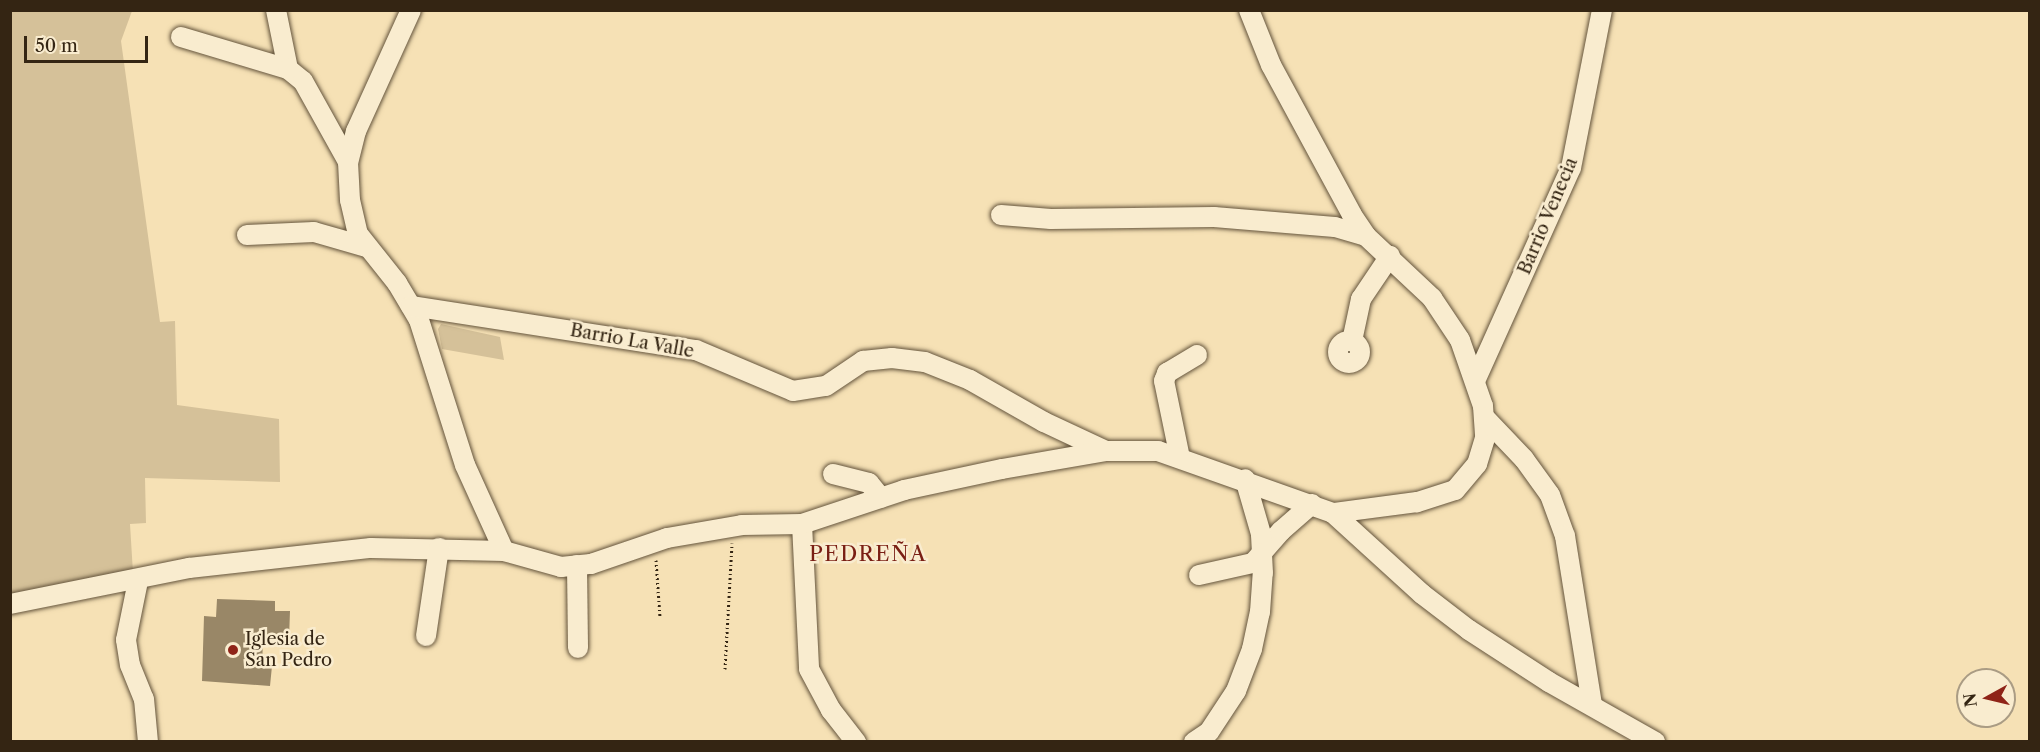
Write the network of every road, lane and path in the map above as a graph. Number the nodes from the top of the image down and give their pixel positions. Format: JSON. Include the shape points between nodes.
{"nodes":[{"id":1,"x":276,"y":10,"type":"edge"},
{"id":2,"x":411,"y":10,"type":"edge"},
{"id":3,"x":1249,"y":10,"type":"edge"},
{"id":4,"x":1602,"y":10,"type":"edge"},
{"id":5,"x":181,"y":37,"type":"dead end"},
{"id":6,"x":288,"y":69,"type":"junction"},
{"id":7,"x":348,"y":162,"type":"junction"},
{"id":8,"x":1001,"y":215,"type":"dead end"},
{"id":9,"x":246,"y":235,"type":"dead end"},
{"id":10,"x":1366,"y":236,"type":"junction"},
{"id":11,"x":366,"y":248,"type":"junction"},
{"id":12,"x":1390,"y":256,"type":"junction"},
{"id":13,"x":411,"y":306,"type":"junction"},
{"id":14,"x":1352,"y":341,"type":"dead end"},
{"id":15,"x":1197,"y":355,"type":"dead end"},
{"id":16,"x":1476,"y":379,"type":"junction"},
{"id":17,"x":1484,"y":417,"type":"junction"},
{"id":18,"x":1106,"y":451,"type":"junction"},
{"id":19,"x":1180,"y":458,"type":"junction"},
{"id":20,"x":833,"y":474,"type":"dead end"},
{"id":21,"x":1245,"y":479,"type":"junction"},
{"id":22,"x":881,"y":498,"type":"junction"},
{"id":23,"x":1312,"y":504,"type":"junction"},
{"id":24,"x":1334,"y":513,"type":"junction"},
{"id":25,"x":802,"y":524,"type":"junction"},
{"id":26,"x":733,"y":527,"type":"junction"},
{"id":27,"x":653,"y":544,"type":"junction"},
{"id":28,"x":440,"y":548,"type":"junction"},
{"id":29,"x":504,"y":551,"type":"junction"},
{"id":30,"x":1262,"y":555,"type":"junction"},
{"id":31,"x":577,"y":565,"type":"junction"},
{"id":32,"x":1199,"y":575,"type":"dead end"},
{"id":33,"x":138,"y":581,"type":"junction"},
{"id":34,"x":10,"y":604,"type":"edge"},
{"id":35,"x":660,"y":617,"type":"dead end"},
{"id":36,"x":426,"y":636,"type":"dead end"},
{"id":37,"x":578,"y":648,"type":"dead end"},
{"id":38,"x":725,"y":669,"type":"dead end"},
{"id":39,"x":1592,"y":704,"type":"junction"},
{"id":40,"x":1206,"y":738,"type":"edge"},
{"id":41,"x":148,"y":741,"type":"edge"},
{"id":42,"x":856,"y":741,"type":"edge"},
{"id":43,"x":1655,"y":741,"type":"edge"}],
"edges":[{"from":1,"to":6,"type":"street"},
{"from":2,"to":7,"type":"street","via":[[356,131]]},
{"from":3,"to":10,"type":"street","via":[[1292,107]]},
{"from":4,"to":16,"type":"street","name":"Barrio Venecia","via":[[1571,168]]},
{"from":5,"to":6,"type":"street"},
{"from":6,"to":7,"type":"street","via":[[303,81]]},
{"from":7,"to":11,"type":"street","via":[[350,200],[358,234]]},
{"from":8,"to":10,"type":"street","via":[[1051,219],[1214,217],[1335,227]]},
{"from":9,"to":11,"type":"street","via":[[314,232]]},
{"from":10,"to":12,"type":"street"},
{"from":11,"to":13,"type":"street"},
{"from":12,"to":14,"type":"street","via":[[1361,299]]},
{"from":12,"to":16,"type":"street","via":[[1432,298],[1460,340]]},
{"from":13,"to":18,"type":"street","name":"Barrio La Valle","via":[[687,348],[793,391],[826,386],[863,361],[892,358],[925,362],[970,380]]},
{"from":13,"to":29,"type":"street","via":[[419,320],[465,465]]},
{"from":15,"to":19,"type":"street","via":[[1167,373],[1164,381]]},
{"from":16,"to":17,"type":"street"},
{"from":17,"to":24,"type":"street","via":[[1485,438],[1477,464],[1455,490],[1417,502]]},
{"from":17,"to":39,"type":"street","via":[[1524,459],[1550,495],[1565,536]]},
{"from":18,"to":19,"type":"street","via":[[1158,452]]},
{"from":18,"to":22,"type":"street","via":[[1002,469]]},
{"from":19,"to":21,"type":"street"},
{"from":20,"to":22,"type":"street","via":[[869,483]]},
{"from":21,"to":23,"type":"street"},
{"from":21,"to":30,"type":"street","via":[[1261,534]]},
{"from":22,"to":25,"type":"street"},
{"from":23,"to":24,"type":"street"},
{"from":23,"to":30,"type":"street","via":[[1281,531]]},
{"from":24,"to":39,"type":"street","via":[[1422,594],[1469,630],[1549,682]]},
{"from":25,"to":26,"type":"street"},
{"from":25,"to":42,"type":"street","via":[[809,669],[831,710]]},
{"from":26,"to":27,"type":"street"},
{"from":26,"to":38,"type":"path"},
{"from":27,"to":31,"type":"street","via":[[620,557]]},
{"from":27,"to":35,"type":"path"},
{"from":28,"to":29,"type":"street"},
{"from":28,"to":33,"type":"street","via":[[359,549],[189,568]]},
{"from":28,"to":36,"type":"street"},
{"from":29,"to":31,"type":"street","via":[[538,562]]},
{"from":30,"to":32,"type":"street","via":[[1253,563]]},
{"from":30,"to":40,"type":"street","via":[[1260,612],[1252,650],[1236,691]]},
{"from":31,"to":37,"type":"street"},
{"from":33,"to":34,"type":"street"},
{"from":33,"to":41,"type":"street","via":[[126,640],[130,665],[144,699]]},
{"from":39,"to":43,"type":"street"}]}
